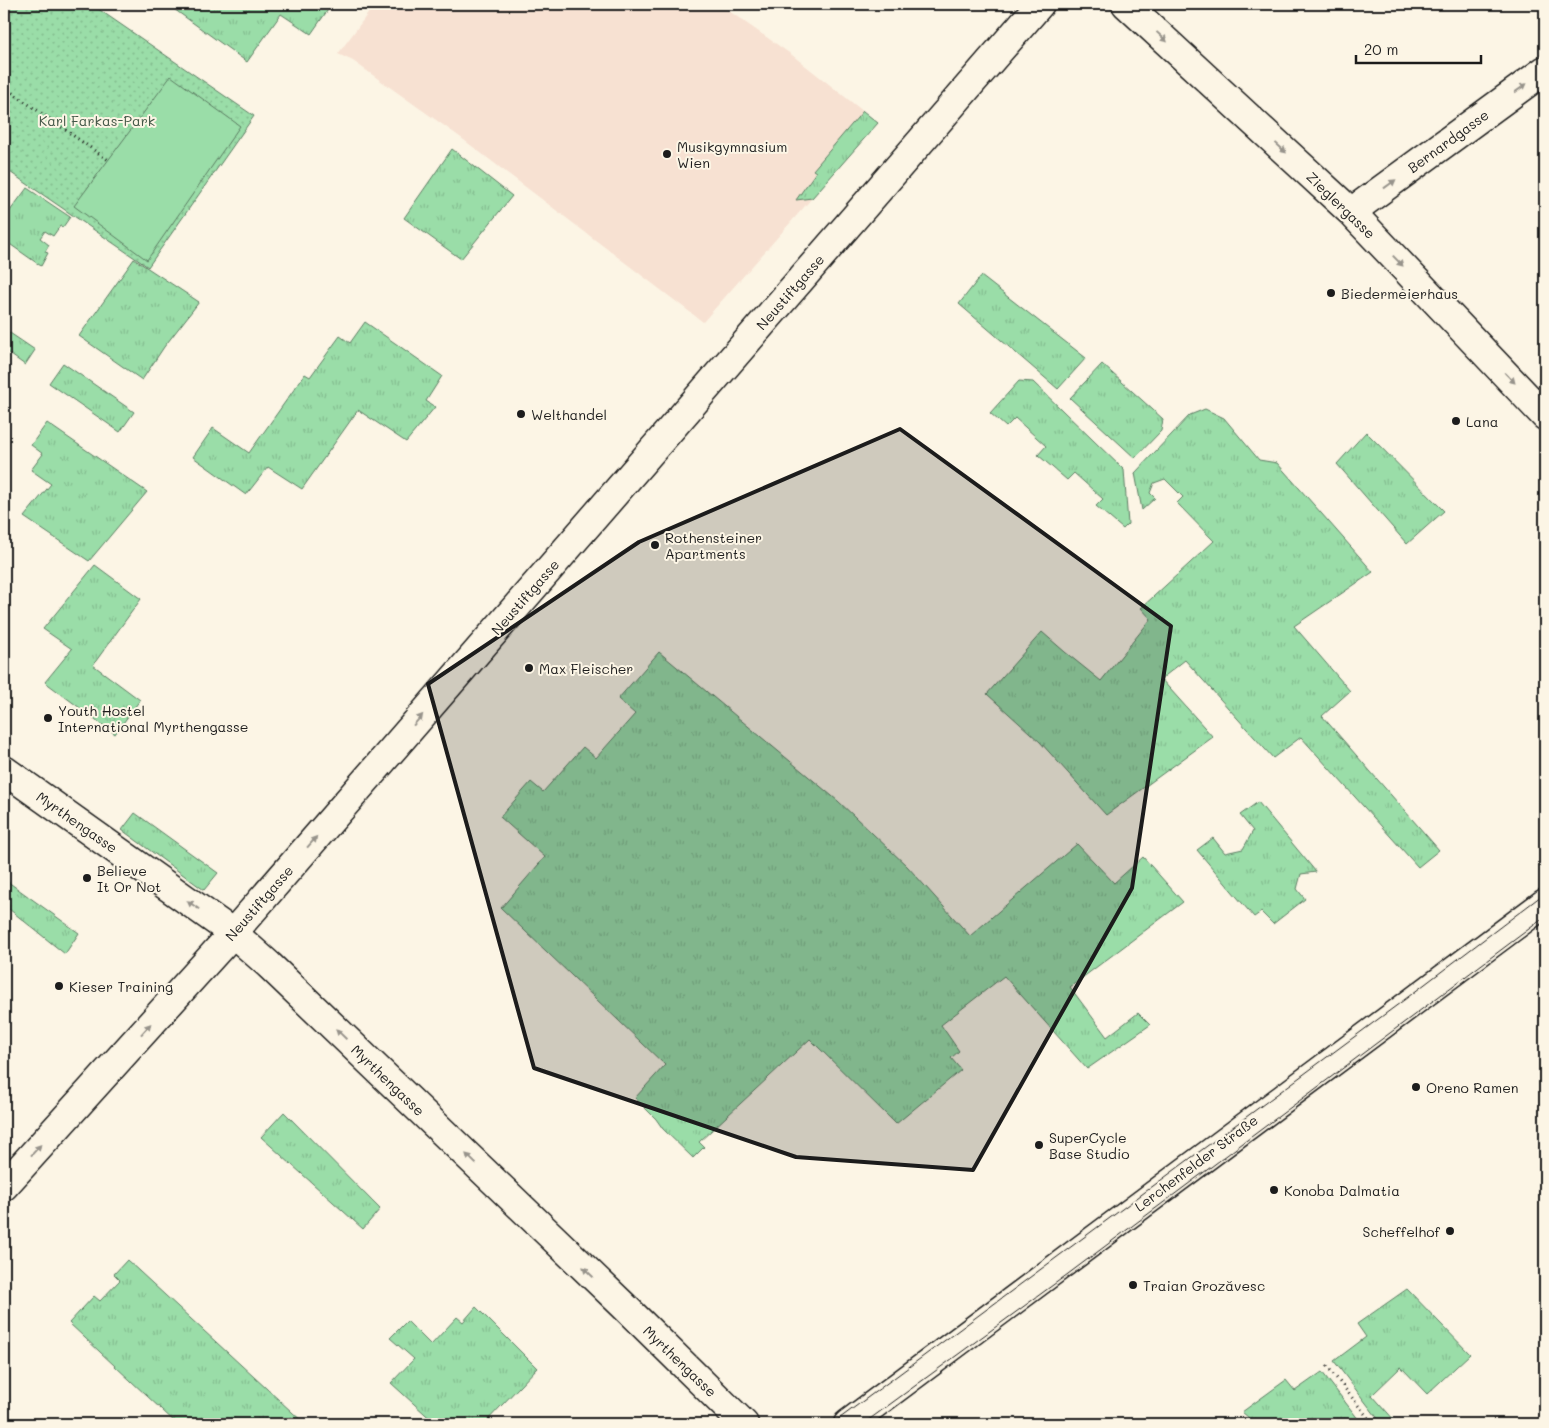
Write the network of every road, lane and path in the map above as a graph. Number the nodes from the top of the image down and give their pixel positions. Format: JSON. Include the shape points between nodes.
{"nodes":[{"id":1,"x":1040,"y":4,"type":"edge"},
{"id":2,"x":1126,"y":4,"type":"edge"},
{"id":3,"x":1545,"y":70,"type":"edge"},
{"id":4,"x":4,"y":87,"type":"edge"},
{"id":5,"x":13,"y":93,"type":"junction"},
{"id":6,"x":8,"y":94,"type":"dead end"},
{"id":7,"x":108,"y":160,"type":"dead end"},
{"id":8,"x":1351,"y":212,"type":"junction"},
{"id":9,"x":1545,"y":416,"type":"edge"},
{"id":10,"x":4,"y":770,"type":"edge"},
{"id":11,"x":1545,"y":903,"type":"edge"},
{"id":12,"x":233,"y":933,"type":"junction"},
{"id":13,"x":4,"y":1186,"type":"edge"},
{"id":14,"x":1328,"y":1366,"type":"dead end"},
{"id":15,"x":744,"y":1424,"type":"edge"},
{"id":16,"x":848,"y":1424,"type":"edge"},
{"id":17,"x":1373,"y":1424,"type":"edge"}],
"edges":[{"from":12,"to":1,"type":"main road","name":"Neustiftgasse","one_way":true},
{"from":2,"to":8,"type":"main road","name":"Zieglergasse","one_way":true},
{"from":8,"to":3,"type":"main road","name":"Bernardgasse","one_way":true},
{"from":4,"to":5,"type":"path"},
{"from":5,"to":6,"type":"path"},
{"from":5,"to":7,"type":"path"},
{"from":8,"to":9,"type":"main road","name":"Zieglergasse","one_way":true},
{"from":12,"to":10,"type":"main road","name":"Myrthengasse","one_way":true},
{"from":11,"to":16,"type":"main road","name":"Lerchenfelder Straße"},
{"from":13,"to":12,"type":"main road","name":"Neustiftgasse","one_way":true},
{"from":15,"to":12,"type":"main road","name":"Myrthengasse","one_way":true},
{"from":14,"to":17,"type":"path"}]}
